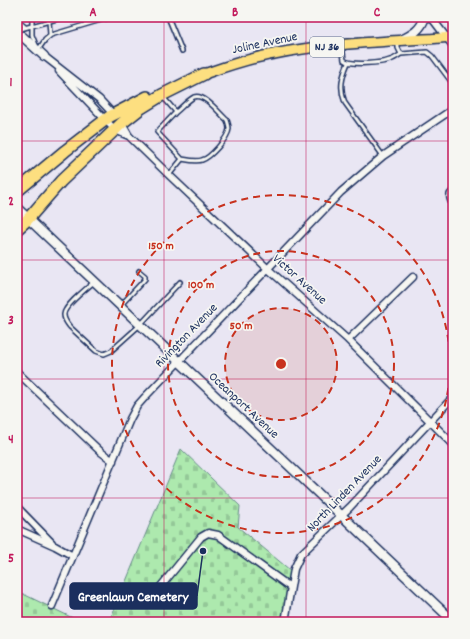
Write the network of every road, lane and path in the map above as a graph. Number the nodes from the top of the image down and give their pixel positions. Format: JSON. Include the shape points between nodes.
{"nodes":[{"id":1,"x":32,"y":17,"type":"edge"},
{"id":2,"x":64,"y":17,"type":"edge"},
{"id":3,"x":110,"y":17,"type":"edge"},
{"id":4,"x":168,"y":17,"type":"edge"},
{"id":5,"x":425,"y":17,"type":"edge"},
{"id":6,"x":431,"y":17,"type":"edge"},
{"id":7,"x":17,"y":20,"type":"edge"},
{"id":8,"x":49,"y":21,"type":"junction"},
{"id":9,"x":32,"y":26,"type":"junction"},
{"id":10,"x":25,"y":28,"type":"junction"},
{"id":11,"x":18,"y":34,"type":"edge"},
{"id":12,"x":50,"y":35,"type":"junction"},
{"id":13,"x":450,"y":37,"type":"edge"},
{"id":14,"x":399,"y":40,"type":"junction"},
{"id":15,"x":342,"y":45,"type":"junction"},
{"id":16,"x":453,"y":46,"type":"edge"},
{"id":17,"x":182,"y":50,"type":"dead end"},
{"id":18,"x":41,"y":53,"type":"junction"},
{"id":19,"x":401,"y":54,"type":"junction"},
{"id":20,"x":348,"y":63,"type":"junction"},
{"id":21,"x":204,"y":74,"type":"junction"},
{"id":22,"x":453,"y":84,"type":"edge"},
{"id":23,"x":162,"y":95,"type":"junction"},
{"id":24,"x":453,"y":109,"type":"edge"},
{"id":25,"x":176,"y":112,"type":"junction"},
{"id":26,"x":109,"y":117,"type":"junction"},
{"id":27,"x":118,"y":127,"type":"junction"},
{"id":28,"x":129,"y":136,"type":"junction"},
{"id":29,"x":383,"y":156,"type":"junction"},
{"id":30,"x":182,"y":160,"type":"junction"},
{"id":31,"x":169,"y":175,"type":"junction"},
{"id":32,"x":453,"y":190,"type":"edge"},
{"id":33,"x":17,"y":191,"type":"edge"},
{"id":34,"x":17,"y":208,"type":"edge"},
{"id":35,"x":453,"y":208,"type":"edge"},
{"id":36,"x":28,"y":219,"type":"junction"},
{"id":37,"x":17,"y":229,"type":"edge"},
{"id":38,"x":267,"y":268,"type":"junction"},
{"id":39,"x":139,"y":271,"type":"dead end"},
{"id":40,"x":414,"y":277,"type":"dead end"},
{"id":41,"x":94,"y":282,"type":"junction"},
{"id":42,"x":180,"y":282,"type":"dead end"},
{"id":43,"x":120,"y":306,"type":"junction"},
{"id":44,"x":140,"y":325,"type":"junction"},
{"id":45,"x":348,"y":340,"type":"junction"},
{"id":46,"x":178,"y":361,"type":"junction"},
{"id":47,"x":17,"y":372,"type":"edge"},
{"id":48,"x":453,"y":397,"type":"edge"},
{"id":49,"x":430,"y":422,"type":"junction"},
{"id":50,"x":453,"y":444,"type":"edge"},
{"id":51,"x":113,"y":461,"type":"junction"},
{"id":52,"x":17,"y":507,"type":"edge"},
{"id":53,"x":341,"y":515,"type":"junction"},
{"id":54,"x":17,"y":529,"type":"edge"},
{"id":55,"x":55,"y":546,"type":"junction"},
{"id":56,"x":73,"y":556,"type":"junction"},
{"id":57,"x":290,"y":587,"type":"junction"},
{"id":58,"x":157,"y":591,"type":"dead end"},
{"id":59,"x":52,"y":606,"type":"dead end"},
{"id":60,"x":285,"y":622,"type":"edge"},
{"id":61,"x":453,"y":622,"type":"edge"}],
"edges":[{"from":1,"to":9,"type":"lane"},
{"from":2,"to":8,"type":"lane"},
{"from":3,"to":12,"type":"lane"},
{"from":4,"to":17,"type":"lane"},
{"from":5,"to":14,"type":"street","via":[[416,32]]},
{"from":6,"to":13,"type":"street"},
{"from":7,"to":10,"type":"lane"},
{"from":8,"to":9,"type":"lane"},
{"from":8,"to":12,"type":"lane"},
{"from":9,"to":10,"type":"lane"},
{"from":9,"to":18,"type":"lane","via":[[32,35]]},
{"from":10,"to":11,"type":"lane"},
{"from":11,"to":18,"type":"street","name":"Victor Avenue"},
{"from":12,"to":18,"type":"lane","via":[[45,40]]},
{"from":13,"to":14,"type":"main road","name":"Joline Avenue","number":"NJ 36"},
{"from":13,"to":16,"type":"street"},
{"from":14,"to":15,"type":"main road","name":"Joline Avenue","number":"NJ 36"},
{"from":14,"to":19,"type":"lane","via":[[398,48]]},
{"from":15,"to":20,"type":"lane","via":[[344,60]]},
{"from":15,"to":21,"type":"main road","name":"Joline Avenue","number":"NJ 36","via":[[274,54]]},
{"from":18,"to":26,"type":"street","name":"Victor Avenue"},
{"from":18,"to":26,"type":"street","name":"Victor Avenue","via":[[99,99]]},
{"from":19,"to":20,"type":"lane","via":[[387,61]]},
{"from":19,"to":22,"type":"lane","via":[[427,52]]},
{"from":20,"to":29,"type":"lane","via":[[342,76],[342,95]]},
{"from":21,"to":23,"type":"highway","number":"NJ 36"},
{"from":21,"to":26,"type":"highway","number":"NJ 36","via":[[162,90]]},
{"from":23,"to":25,"type":"lane"},
{"from":23,"to":27,"type":"highway","number":"NJ 36"},
{"from":24,"to":29,"type":"street","name":"Rivington Avenue"},
{"from":25,"to":30,"type":"lane","via":[[157,132]]},
{"from":25,"to":30,"type":"lane","via":[[192,98],[199,96],[227,120],[229,130],[226,138],[211,155],[202,160]]},
{"from":26,"to":27,"type":"street","name":"Victor Avenue"},
{"from":26,"to":27,"type":"street","name":"Victor Avenue"},
{"from":26,"to":33,"type":"highway","number":"NJ 36"},
{"from":27,"to":28,"type":"street","name":"Victor Avenue"},
{"from":27,"to":28,"type":"street","name":"Victor Avenue"},
{"from":27,"to":36,"type":"highway","number":"NJ 36","via":[[61,181]]},
{"from":28,"to":31,"type":"street","name":"Victor Avenue"},
{"from":29,"to":38,"type":"street","name":"Rivington Avenue","via":[[326,207]]},
{"from":30,"to":31,"type":"lane"},
{"from":31,"to":38,"type":"street","name":"Victor Avenue"},
{"from":32,"to":35,"type":"lane","via":[[448,196]]},
{"from":34,"to":36,"type":"street","name":"Oceanport Avenue"},
{"from":36,"to":37,"type":"highway","number":"NJ 36"},
{"from":36,"to":41,"type":"street","name":"Oceanport Avenue"},
{"from":38,"to":45,"type":"street","name":"Victor Avenue"},
{"from":38,"to":46,"type":"street","name":"Rivington Avenue"},
{"from":39,"to":43,"type":"lane","via":[[145,276],[145,280]]},
{"from":40,"to":45,"type":"street"},
{"from":41,"to":43,"type":"street","name":"Oceanport Avenue"},
{"from":41,"to":44,"type":"lane","via":[[64,313],[66,322],[86,342],[104,354]]},
{"from":42,"to":44,"type":"lane"},
{"from":43,"to":44,"type":"street","name":"Oceanport Avenue"},
{"from":44,"to":46,"type":"street","name":"Oceanport Avenue"},
{"from":45,"to":49,"type":"street","name":"Victor Avenue"},
{"from":46,"to":51,"type":"street","name":"Rivington Avenue","via":[[137,406]]},
{"from":46,"to":53,"type":"street","name":"Oceanport Avenue"},
{"from":47,"to":51,"type":"street"},
{"from":48,"to":49,"type":"street","name":"North Linden Avenue"},
{"from":49,"to":50,"type":"street","name":"Victor Avenue"},
{"from":49,"to":53,"type":"street","name":"North Linden Avenue"},
{"from":51,"to":56,"type":"street","name":"Rivington Avenue"},
{"from":52,"to":55,"type":"street"},
{"from":53,"to":57,"type":"street","name":"North Linden Avenue","via":[[301,554],[294,568]]},
{"from":53,"to":61,"type":"street","name":"Oceanport Avenue"},
{"from":54,"to":55,"type":"street"},
{"from":55,"to":56,"type":"street"},
{"from":56,"to":59,"type":"street","name":"Rivington Avenue"},
{"from":57,"to":58,"type":"street","via":[[218,535],[208,534],[201,536]]},
{"from":57,"to":60,"type":"street","name":"North Linden Avenue"}]}
